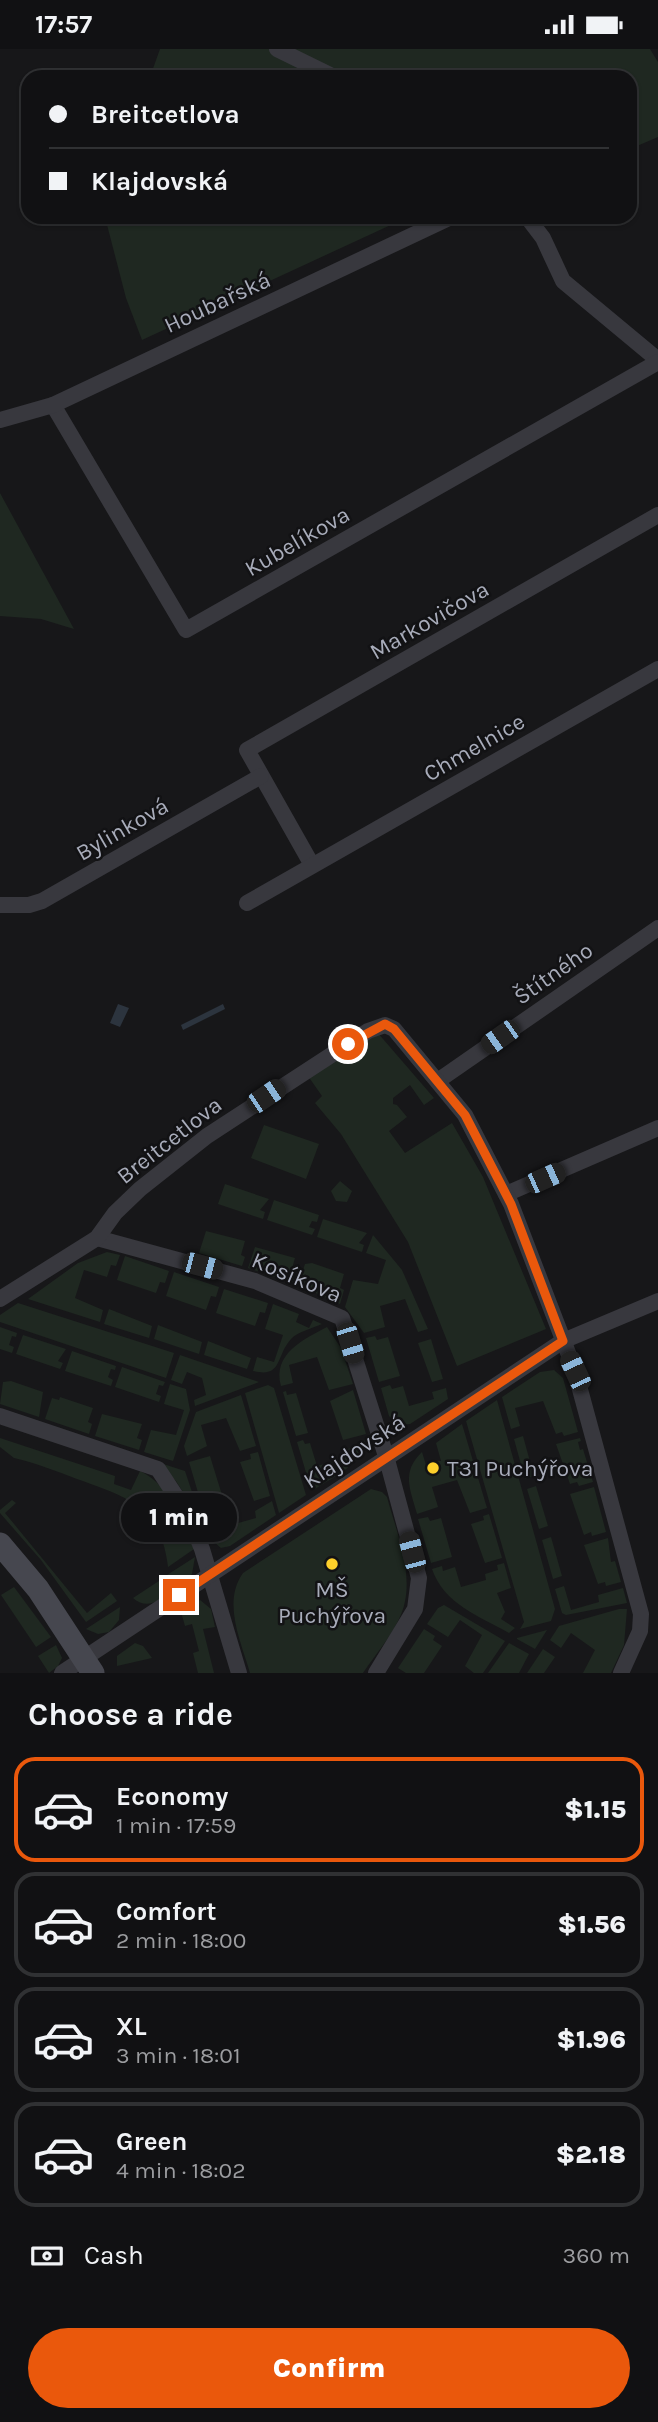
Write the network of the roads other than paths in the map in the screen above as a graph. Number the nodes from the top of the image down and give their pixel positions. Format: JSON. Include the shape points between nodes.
{"nodes":[{"id":1,"x":277,"y":49,"type":"edge"},
{"id":2,"x":320,"y":70,"type":"edge"},
{"id":3,"x":436,"y":224,"type":"edge"},
{"id":4,"x":532,"y":224,"type":"edge"},
{"id":5,"x":658,"y":361,"type":"edge"},
{"id":6,"x":53,"y":405,"type":"junction"},
{"id":7,"x":0,"y":420,"type":"edge"},
{"id":8,"x":658,"y":515,"type":"edge"},
{"id":9,"x":658,"y":669,"type":"edge"},
{"id":10,"x":261,"y":776,"type":"junction"},
{"id":11,"x":312,"y":866,"type":"junction"},
{"id":12,"x":247,"y":903,"type":"dead end"},
{"id":13,"x":0,"y":905,"type":"edge"},
{"id":14,"x":658,"y":927,"type":"edge"},
{"id":15,"x":439,"y":1080,"type":"junction"},
{"id":16,"x":658,"y":1128,"type":"edge"},
{"id":17,"x":506,"y":1195,"type":"junction"},
{"id":18,"x":97,"y":1238,"type":"junction"},
{"id":19,"x":0,"y":1299,"type":"edge"},
{"id":20,"x":658,"y":1301,"type":"edge"},
{"id":21,"x":563,"y":1341,"type":"junction"},
{"id":22,"x":0,"y":1416,"type":"edge"},
{"id":23,"x":386,"y":1456,"type":"junction"},
{"id":24,"x":0,"y":1544,"type":"edge"},
{"id":25,"x":211,"y":1573,"type":"junction"},
{"id":26,"x":89,"y":1666,"type":"edge"},
{"id":27,"x":62,"y":1673,"type":"edge"},
{"id":28,"x":239,"y":1673,"type":"edge"},
{"id":29,"x":376,"y":1673,"type":"edge"},
{"id":30,"x":621,"y":1673,"type":"edge"}],
"edges":[{"from":1,"to":2,"type":"street"},
{"from":3,"to":6,"type":"street","name":"Houbařská"},
{"from":4,"to":5,"type":"street","via":[[563,281]]},
{"from":5,"to":6,"type":"street","name":"Kubelíkova","via":[[186,630]]},
{"from":6,"to":7,"type":"street","name":"Houbařská"},
{"from":8,"to":10,"type":"street","name":"Markovičova","via":[[247,750]]},
{"from":9,"to":11,"type":"street","name":"Chmelnice"},
{"from":10,"to":11,"type":"street"},
{"from":10,"to":13,"type":"street","name":"Bylinková","via":[[41,901]]},
{"from":11,"to":12,"type":"street","name":"Chmelnice"},
{"from":14,"to":15,"type":"street","name":"Štítného"},
{"from":15,"to":17,"type":"street","name":"Breitcetlova","via":[[465,1115]]},
{"from":15,"to":18,"type":"street","name":"Breitcetlova","via":[[394,1029],[385,1024],[368,1031],[185,1152],[132,1197]]},
{"from":16,"to":17,"type":"street"},
{"from":17,"to":21,"type":"street","name":"Breitcetlova"},
{"from":18,"to":19,"type":"street","name":"Breitcetlova"},
{"from":18,"to":23,"type":"street","name":"Kosíkova","via":[[255,1281],[342,1318]]},
{"from":20,"to":21,"type":"street","name":"Klajdovská"},
{"from":21,"to":23,"type":"street","name":"Klajdovská"},
{"from":21,"to":30,"type":"street","name":"Breitcetlova","via":[[641,1614],[640,1631]]},
{"from":22,"to":25,"type":"street","via":[[158,1469],[187,1513]]},
{"from":23,"to":25,"type":"street","name":"Klajdovská"},
{"from":23,"to":29,"type":"street","name":"Kosíkova","via":[[419,1579],[415,1609]]},
{"from":24,"to":26,"type":"street","via":[[38,1589]]},
{"from":25,"to":26,"type":"street","name":"Klajdovská"},
{"from":25,"to":28,"type":"street"},
{"from":26,"to":27,"type":"street","name":"Klajdovská"}]}
